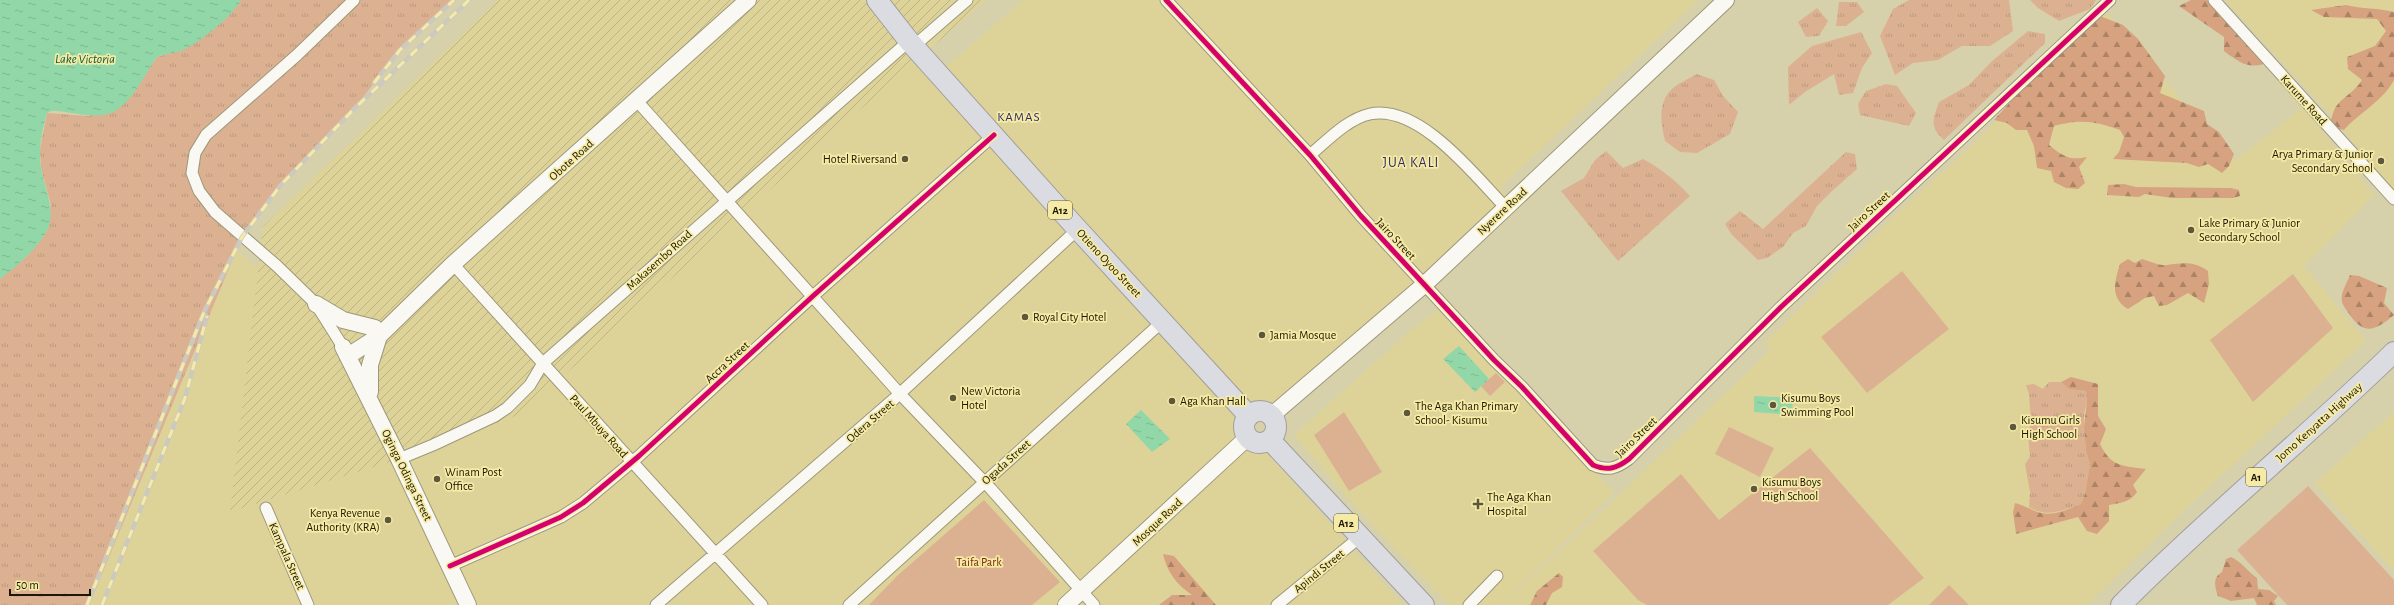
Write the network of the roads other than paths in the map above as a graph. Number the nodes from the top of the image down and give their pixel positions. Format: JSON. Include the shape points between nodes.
{"nodes":[{"id":1,"x":354,"y":0,"type":"edge"},
{"id":2,"x":748,"y":0,"type":"edge"},
{"id":3,"x":877,"y":0,"type":"edge"},
{"id":4,"x":967,"y":0,"type":"edge"},
{"id":5,"x":1166,"y":0,"type":"edge"},
{"id":6,"x":1726,"y":0,"type":"edge"},
{"id":7,"x":2110,"y":0,"type":"edge"},
{"id":8,"x":2214,"y":0,"type":"edge"},
{"id":9,"x":912,"y":43,"type":"junction"},
{"id":10,"x":637,"y":101,"type":"junction"},
{"id":11,"x":994,"y":135,"type":"junction"},
{"id":12,"x":1310,"y":155,"type":"junction"},
{"id":13,"x":2394,"y":199,"type":"edge"},
{"id":14,"x":726,"y":201,"type":"junction"},
{"id":15,"x":1506,"y":208,"type":"junction"},
{"id":16,"x":1078,"y":229,"type":"junction"},
{"id":17,"x":453,"y":264,"type":"junction"},
{"id":18,"x":1425,"y":284,"type":"junction"},
{"id":19,"x":813,"y":296,"type":"junction"},
{"id":20,"x":316,"y":304,"type":"junction"},
{"id":21,"x":1163,"y":321,"type":"junction"},
{"id":22,"x":377,"y":332,"type":"junction"},
{"id":23,"x":346,"y":352,"type":"junction"},
{"id":24,"x":2394,"y":352,"type":"edge"},
{"id":25,"x":543,"y":363,"type":"junction"},
{"id":26,"x":2394,"y":365,"type":"edge"},
{"id":27,"x":900,"y":394,"type":"junction"},
{"id":28,"x":371,"y":400,"type":"junction"},
{"id":29,"x":1249,"y":416,"type":"junction"},
{"id":30,"x":1271,"y":416,"type":"junction"},
{"id":31,"x":1247,"y":438,"type":"junction"},
{"id":32,"x":1270,"y":440,"type":"junction"},
{"id":33,"x":400,"y":459,"type":"junction"},
{"id":34,"x":631,"y":463,"type":"junction"},
{"id":35,"x":984,"y":482,"type":"junction"},
{"id":36,"x":266,"y":508,"type":"dead end"},
{"id":37,"x":1360,"y":537,"type":"junction"},
{"id":38,"x":715,"y":554,"type":"junction"},
{"id":39,"x":450,"y":566,"type":"junction"},
{"id":40,"x":1497,"y":576,"type":"dead end"},
{"id":41,"x":1082,"y":592,"type":"junction"},
{"id":42,"x":308,"y":605,"type":"edge"},
{"id":43,"x":468,"y":605,"type":"edge"},
{"id":44,"x":656,"y":605,"type":"edge"},
{"id":45,"x":762,"y":605,"type":"edge"},
{"id":46,"x":849,"y":605,"type":"edge"},
{"id":47,"x":1066,"y":605,"type":"edge"},
{"id":48,"x":1094,"y":605,"type":"edge"},
{"id":49,"x":1277,"y":605,"type":"edge"},
{"id":50,"x":1424,"y":605,"type":"edge"},
{"id":51,"x":1469,"y":605,"type":"edge"},
{"id":52,"x":2121,"y":605,"type":"edge"},
{"id":53,"x":2134,"y":605,"type":"edge"}],
"edges":[{"from":1,"to":20,"type":"street","via":[[206,135],[195,153],[192,173],[199,192],[214,212],[277,266]]},
{"from":2,"to":10,"type":"main road","name":"Obote Road"},
{"from":3,"to":9,"type":"highway","name":"Otieno Oyoo Street","number":"A12"},
{"from":4,"to":9,"type":"street","name":"Makasembo Road"},
{"from":5,"to":12,"type":"street","name":"Jairo Street"},
{"from":6,"to":15,"type":"main road","name":"Nyerere Road"},
{"from":7,"to":18,"type":"street","name":"Jairo Street","via":[[1781,307],[1619,467],[1608,469],[1593,465]]},
{"from":8,"to":13,"type":"street","name":"Karume Road"},
{"from":9,"to":11,"type":"highway","name":"Otieno Oyoo Street","number":"A12"},
{"from":9,"to":14,"type":"street","name":"Makasembo Road"},
{"from":10,"to":14,"type":"street"},
{"from":10,"to":17,"type":"main road","name":"Obote Road"},
{"from":11,"to":16,"type":"highway","name":"Otieno Oyoo Street","number":"A12"},
{"from":11,"to":19,"type":"street","name":"Accra Street"},
{"from":12,"to":15,"type":"street","via":[[1355,120],[1370,114],[1386,114],[1404,119],[1443,143]]},
{"from":12,"to":18,"type":"street","name":"Jairo Street"},
{"from":14,"to":19,"type":"street"},
{"from":14,"to":25,"type":"street","name":"Makasembo Road"},
{"from":15,"to":18,"type":"main road","name":"Nyerere Road"},
{"from":16,"to":21,"type":"highway","name":"Otieno Oyoo Street","number":"A12"},
{"from":16,"to":27,"type":"street","name":"Odera Street"},
{"from":17,"to":22,"type":"main road","name":"Obote Road"},
{"from":17,"to":25,"type":"street","name":"Paul Mbuya Road"},
{"from":18,"to":30,"type":"main road","name":"Nyerere Road"},
{"from":19,"to":27,"type":"street"},
{"from":19,"to":34,"type":"street","name":"Accra Street"},
{"from":20,"to":22,"type":"main road","via":[[343,320]]},
{"from":20,"to":23,"type":"street"},
{"from":21,"to":29,"type":"highway","name":"Otieno Oyoo Street","number":"A12"},
{"from":21,"to":35,"type":"street","name":"Ogada Street"},
{"from":22,"to":23,"type":"main road"},
{"from":22,"to":28,"type":"main road","via":[[370,365]]},
{"from":23,"to":28,"type":"main road","name":"Oginga Odinga Street"},
{"from":24,"to":52,"type":"highway","name":"Jomo Kenyatta Highway","number":"A1","via":[[2348,398],[2217,513]]},
{"from":25,"to":33,"type":"street","name":"Makasembo Road","via":[[530,385],[501,412]]},
{"from":25,"to":34,"type":"street","name":"Paul Mbuya Road"},
{"from":26,"to":53,"type":"highway","name":"Jomo Kenyatta Highway","number":"A1"},
{"from":27,"to":35,"type":"street"},
{"from":27,"to":38,"type":"street","name":"Odera Street"},
{"from":28,"to":33,"type":"main road","name":"Oginga Odinga Street"},
{"from":29,"to":30,"type":"highway","via":[[1260,412]]},
{"from":29,"to":31,"type":"highway","via":[[1244,426]]},
{"from":30,"to":32,"type":"highway","via":[[1275,431]]},
{"from":31,"to":32,"type":"highway","via":[[1258,443]]},
{"from":31,"to":41,"type":"main road","name":"Mosque Road"},
{"from":32,"to":37,"type":"highway","number":"A12"},
{"from":33,"to":39,"type":"main road","name":"Oginga Odinga Street"},
{"from":34,"to":38,"type":"street","name":"Paul Mbuya Road"},
{"from":34,"to":39,"type":"street","name":"Accra Street","via":[[583,503],[561,517]]},
{"from":35,"to":41,"type":"street"},
{"from":35,"to":46,"type":"street","name":"Ogada Street"},
{"from":36,"to":42,"type":"street","name":"Kampala Street"},
{"from":37,"to":49,"type":"street","name":"Apindi Street"},
{"from":37,"to":50,"type":"highway","number":"A12"},
{"from":38,"to":44,"type":"street","name":"Odera Street"},
{"from":38,"to":45,"type":"street","name":"Paul Mbuya Road"},
{"from":39,"to":43,"type":"main road","name":"Oginga Odinga Street"},
{"from":40,"to":51,"type":"street"},
{"from":41,"to":47,"type":"main road","name":"Mosque Road"},
{"from":41,"to":48,"type":"street"}]}
